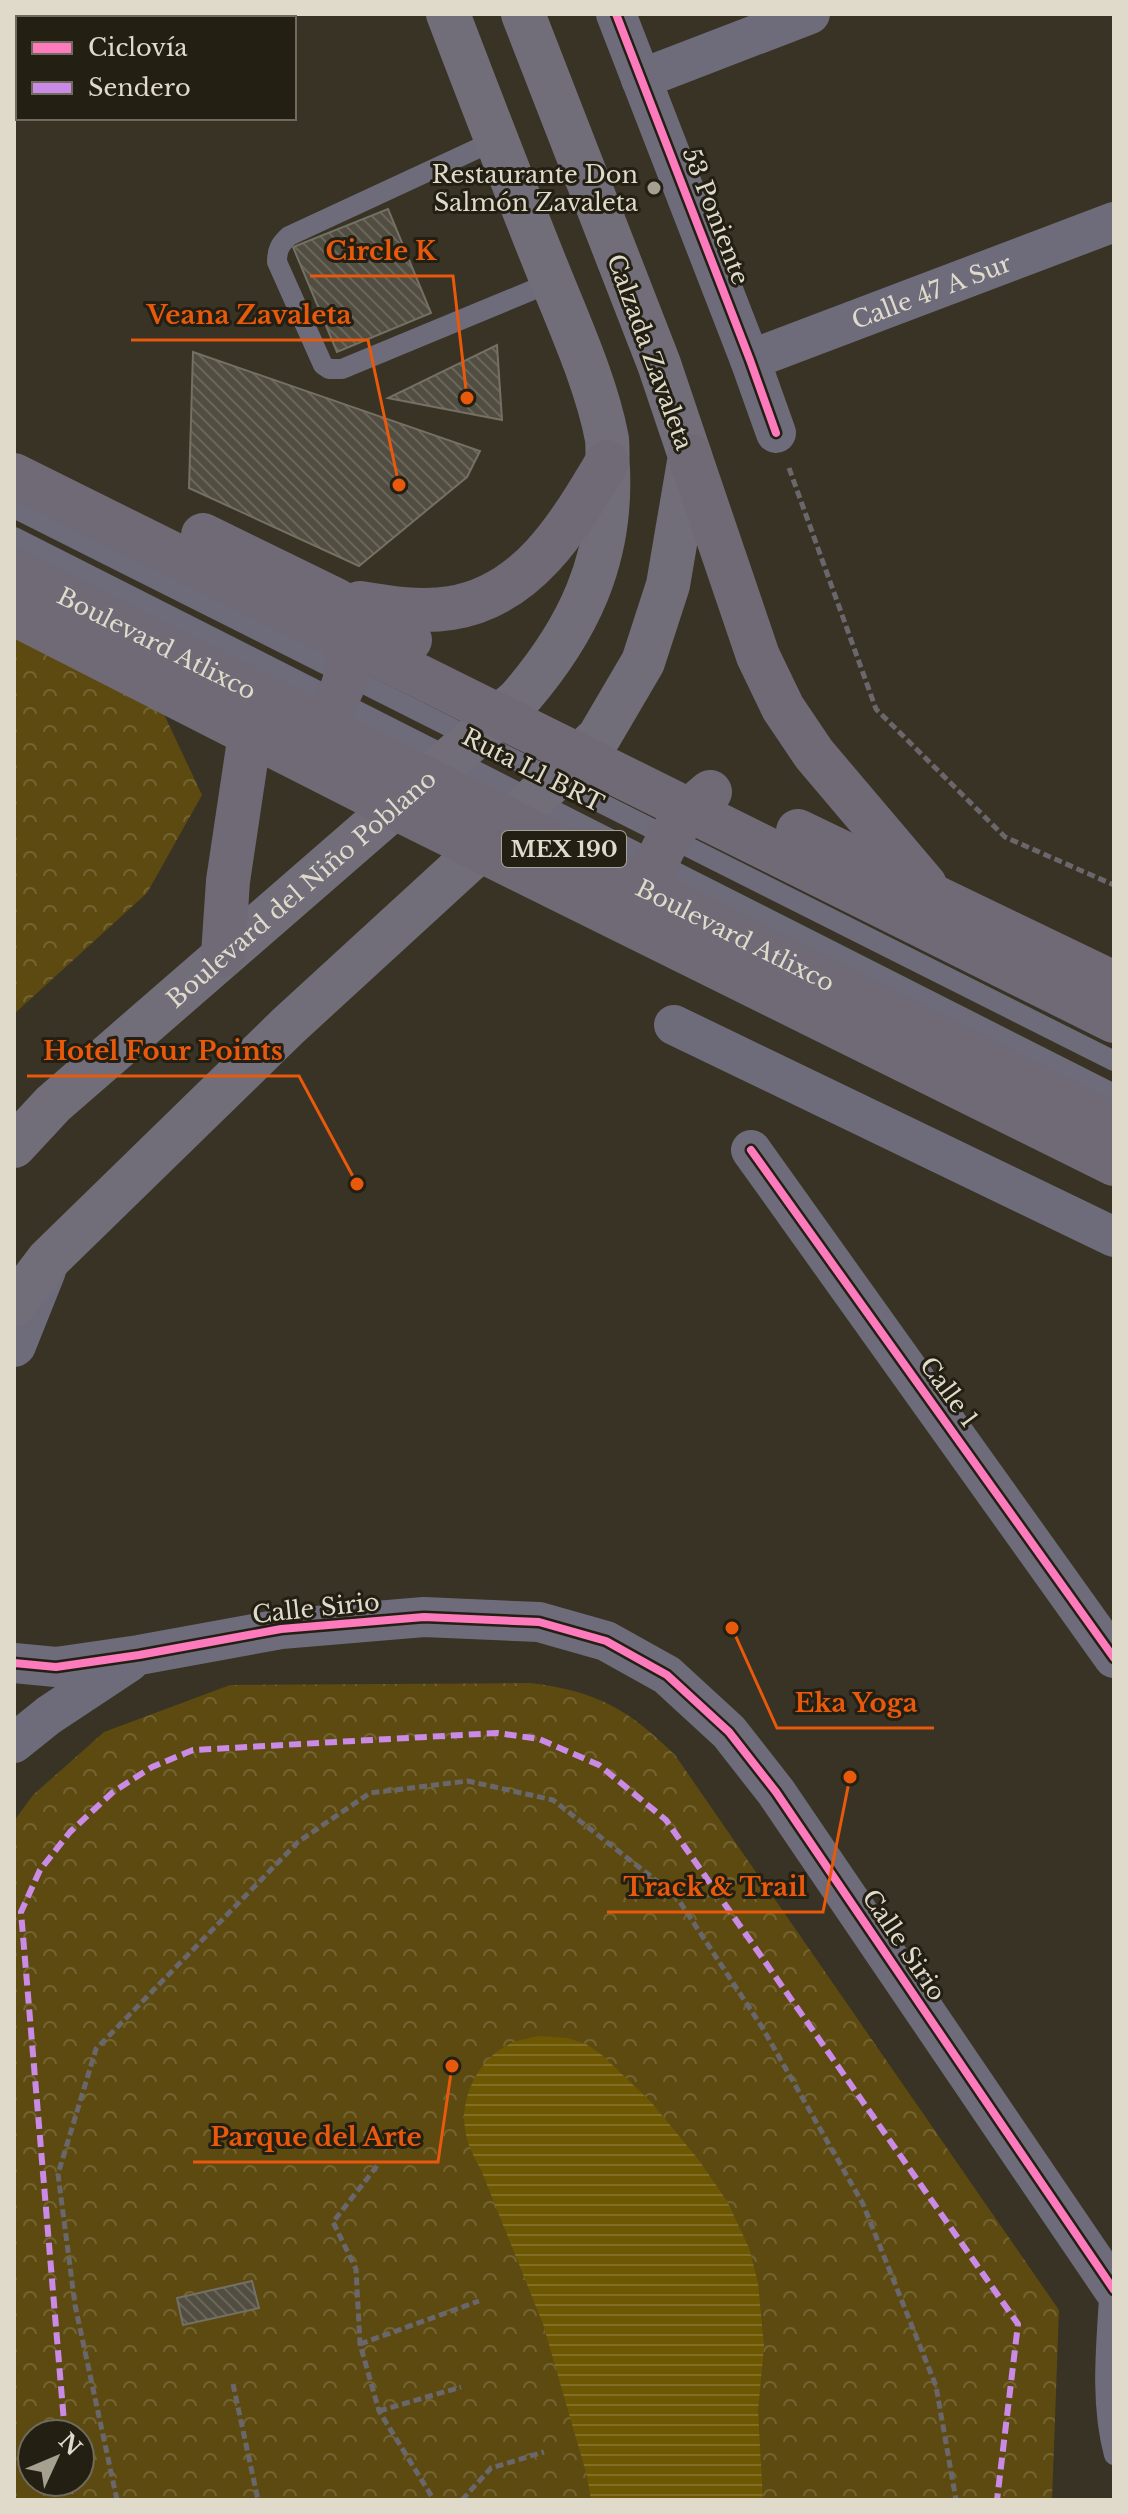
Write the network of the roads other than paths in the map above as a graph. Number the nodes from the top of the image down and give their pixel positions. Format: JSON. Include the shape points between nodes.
{"nodes":[{"id":1,"x":448,"y":14,"type":"edge"},
{"id":2,"x":523,"y":14,"type":"edge"},
{"id":3,"x":616,"y":14,"type":"edge"},
{"id":4,"x":810,"y":14,"type":"edge"},
{"id":5,"x":641,"y":79,"type":"junction"},
{"id":6,"x":496,"y":140,"type":"junction"},
{"id":7,"x":1114,"y":222,"type":"edge"},
{"id":8,"x":552,"y":282,"type":"junction"},
{"id":9,"x":750,"y":360,"type":"junction"},
{"id":10,"x":776,"y":433,"type":"road end"},
{"id":11,"x":14,"y":444,"type":"edge"},
{"id":12,"x":690,"y":456,"type":"junction"},
{"id":13,"x":607,"y":462,"type":"junction"},
{"id":14,"x":14,"y":475,"type":"edge"},
{"id":15,"x":14,"y":508,"type":"edge"},
{"id":16,"x":14,"y":537,"type":"edge"},
{"id":17,"x":14,"y":571,"type":"edge"},
{"id":18,"x":336,"y":600,"type":"junction"},
{"id":19,"x":14,"y":614,"type":"edge"},
{"id":20,"x":519,"y":699,"type":"junction"},
{"id":21,"x":250,"y":734,"type":"junction"},
{"id":22,"x":599,"y":737,"type":"junction"},
{"id":23,"x":712,"y":790,"type":"junction"},
{"id":24,"x":393,"y":807,"type":"junction"},
{"id":25,"x":481,"y":849,"type":"junction"},
{"id":26,"x":934,"y":896,"type":"junction"},
{"id":27,"x":646,"y":931,"type":"junction"},
{"id":28,"x":223,"y":955,"type":"junction"},
{"id":29,"x":1114,"y":983,"type":"edge"},
{"id":30,"x":1114,"y":1021,"type":"edge"},
{"id":31,"x":674,"y":1025,"type":"dead end"},
{"id":32,"x":1114,"y":1061,"type":"edge"},
{"id":33,"x":1114,"y":1094,"type":"edge"},
{"id":34,"x":33,"y":1109,"type":"edge"},
{"id":35,"x":1114,"y":1126,"type":"edge"},
{"id":36,"x":14,"y":1146,"type":"edge"},
{"id":37,"x":751,"y":1150,"type":"dead end"},
{"id":38,"x":1114,"y":1164,"type":"edge"},
{"id":39,"x":1114,"y":1237,"type":"edge"},
{"id":40,"x":48,"y":1260,"type":"junction"},
{"id":41,"x":14,"y":1305,"type":"edge"},
{"id":42,"x":14,"y":1345,"type":"edge"},
{"id":43,"x":139,"y":1655,"type":"junction"},
{"id":44,"x":1114,"y":1658,"type":"edge"},
{"id":45,"x":14,"y":1663,"type":"edge"},
{"id":46,"x":14,"y":1743,"type":"edge"},
{"id":47,"x":1112,"y":2286,"type":"edge"},
{"id":48,"x":1114,"y":2455,"type":"edge"}],
"edges":[{"from":1,"to":6,"type":"main road"},
{"from":2,"to":12,"type":"main road","name":"Calzada Zavaleta"},
{"from":3,"to":5,"type":"street","name":"53 Poniente"},
{"from":4,"to":5,"type":"street"},
{"from":5,"to":9,"type":"street","name":"53 Poniente"},
{"from":6,"to":8,"type":"main road"},
{"from":6,"to":8,"type":"lane","via":[[289,236],[281,243],[277,262],[329,369],[342,369]]},
{"from":7,"to":9,"type":"street","name":"Calle 47 A Sur"},
{"from":8,"to":13,"type":"main road","via":[[594,392]]},
{"from":9,"to":10,"type":"street","name":"53 Poniente"},
{"from":11,"to":18,"type":"main road"},
{"from":12,"to":22,"type":"main road","name":"Calzada Zavaleta","via":[[668,585],[647,650]]},
{"from":12,"to":26,"type":"main road","via":[[758,656],[783,708],[814,754]]},
{"from":13,"to":18,"type":"main road","via":[[558,540],[497,593],[450,609],[398,609]]},
{"from":13,"to":20,"type":"main road","via":[[606,528],[590,588],[563,643]]},
{"from":14,"to":30,"type":"main road"},
{"from":15,"to":32,"type":"lane","name":"Ruta L1 BRT"},
{"from":16,"to":33,"type":"lane","name":"Ruta L1 BRT"},
{"from":17,"to":35,"type":"main road","name":"Boulevard Atlixco","number":"MEX 190"},
{"from":18,"to":20,"type":"main road"},
{"from":18,"to":21,"type":"main road","via":[[349,656],[347,675],[329,710],[296,729]]},
{"from":19,"to":21,"type":"main road"},
{"from":20,"to":22,"type":"main road"},
{"from":20,"to":24,"type":"main road","name":"Boulevard del Niño Poblano"},
{"from":21,"to":24,"type":"main road"},
{"from":21,"to":28,"type":"main road","via":[[228,881]]},
{"from":22,"to":23,"type":"main road"},
{"from":22,"to":25,"type":"main road"},
{"from":23,"to":26,"type":"main road"},
{"from":23,"to":27,"type":"main road","via":[[674,829],[660,854],[646,904]]},
{"from":24,"to":25,"type":"main road"},
{"from":24,"to":28,"type":"main road","name":"Boulevard del Niño Poblano"},
{"from":25,"to":27,"type":"main road"},
{"from":25,"to":40,"type":"main road","via":[[288,1026]]},
{"from":26,"to":29,"type":"main road"},
{"from":27,"to":38,"type":"main road"},
{"from":28,"to":34,"type":"main road","name":"Boulevard del Niño Poblano"},
{"from":31,"to":39,"type":"street"},
{"from":34,"to":36,"type":"main road","name":"Boulevard del Niño Poblano"},
{"from":37,"to":44,"type":"street","name":"Calle 1"},
{"from":40,"to":41,"type":"main road"},
{"from":40,"to":42,"type":"street"},
{"from":43,"to":45,"type":"street","name":"Calle Sirio","via":[[56,1667]]},
{"from":43,"to":46,"type":"street","name":"Calle Sirio"},
{"from":43,"to":47,"type":"street","name":"Calle Sirio","via":[[281,1629],[439,1617],[539,1622],[606,1641],[667,1675],[729,1732],[776,1792]]},
{"from":47,"to":48,"type":"lane","via":[[1105,2382]]}]}
